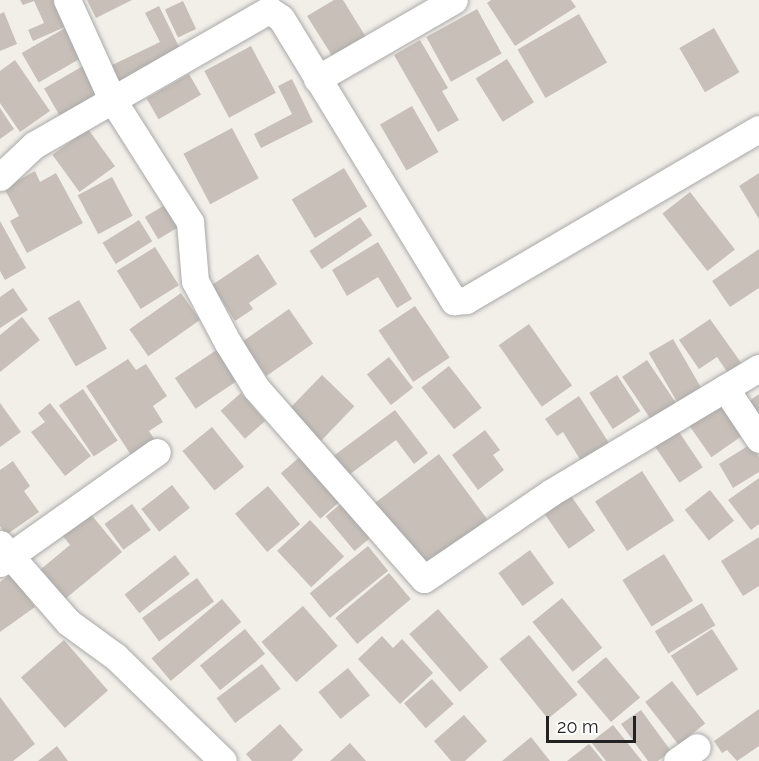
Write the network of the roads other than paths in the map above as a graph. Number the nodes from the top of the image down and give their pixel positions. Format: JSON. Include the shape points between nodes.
{"nodes":[{"id":1,"x":67,"y":0,"type":"edge"},
{"id":2,"x":454,"y":0,"type":"edge"},
{"id":3,"x":317,"y":79,"type":"junction"},
{"id":4,"x":112,"y":99,"type":"junction"},
{"id":5,"x":759,"y":129,"type":"edge"},
{"id":6,"x":0,"y":177,"type":"edge"},
{"id":7,"x":759,"y":368,"type":"edge"},
{"id":8,"x":725,"y":388,"type":"junction"},
{"id":9,"x":759,"y":439,"type":"edge"},
{"id":10,"x":157,"y":452,"type":"dead end"},
{"id":11,"x":3,"y":554,"type":"edge"},
{"id":12,"x":223,"y":761,"type":"edge"}],
"edges":[{"from":1,"to":4,"type":"street"},
{"from":2,"to":3,"type":"street"},
{"from":3,"to":4,"type":"street","via":[[280,18],[269,10]]},
{"from":3,"to":5,"type":"street","via":[[454,301],[466,300]]},
{"from":4,"to":6,"type":"street","via":[[34,145]]},
{"from":4,"to":8,"type":"street","via":[[190,222],[195,281],[256,388],[424,579],[550,493]]},
{"from":7,"to":8,"type":"street"},
{"from":8,"to":9,"type":"street"},
{"from":10,"to":11,"type":"street"},
{"from":11,"to":12,"type":"street","via":[[68,622],[116,657]]}]}
